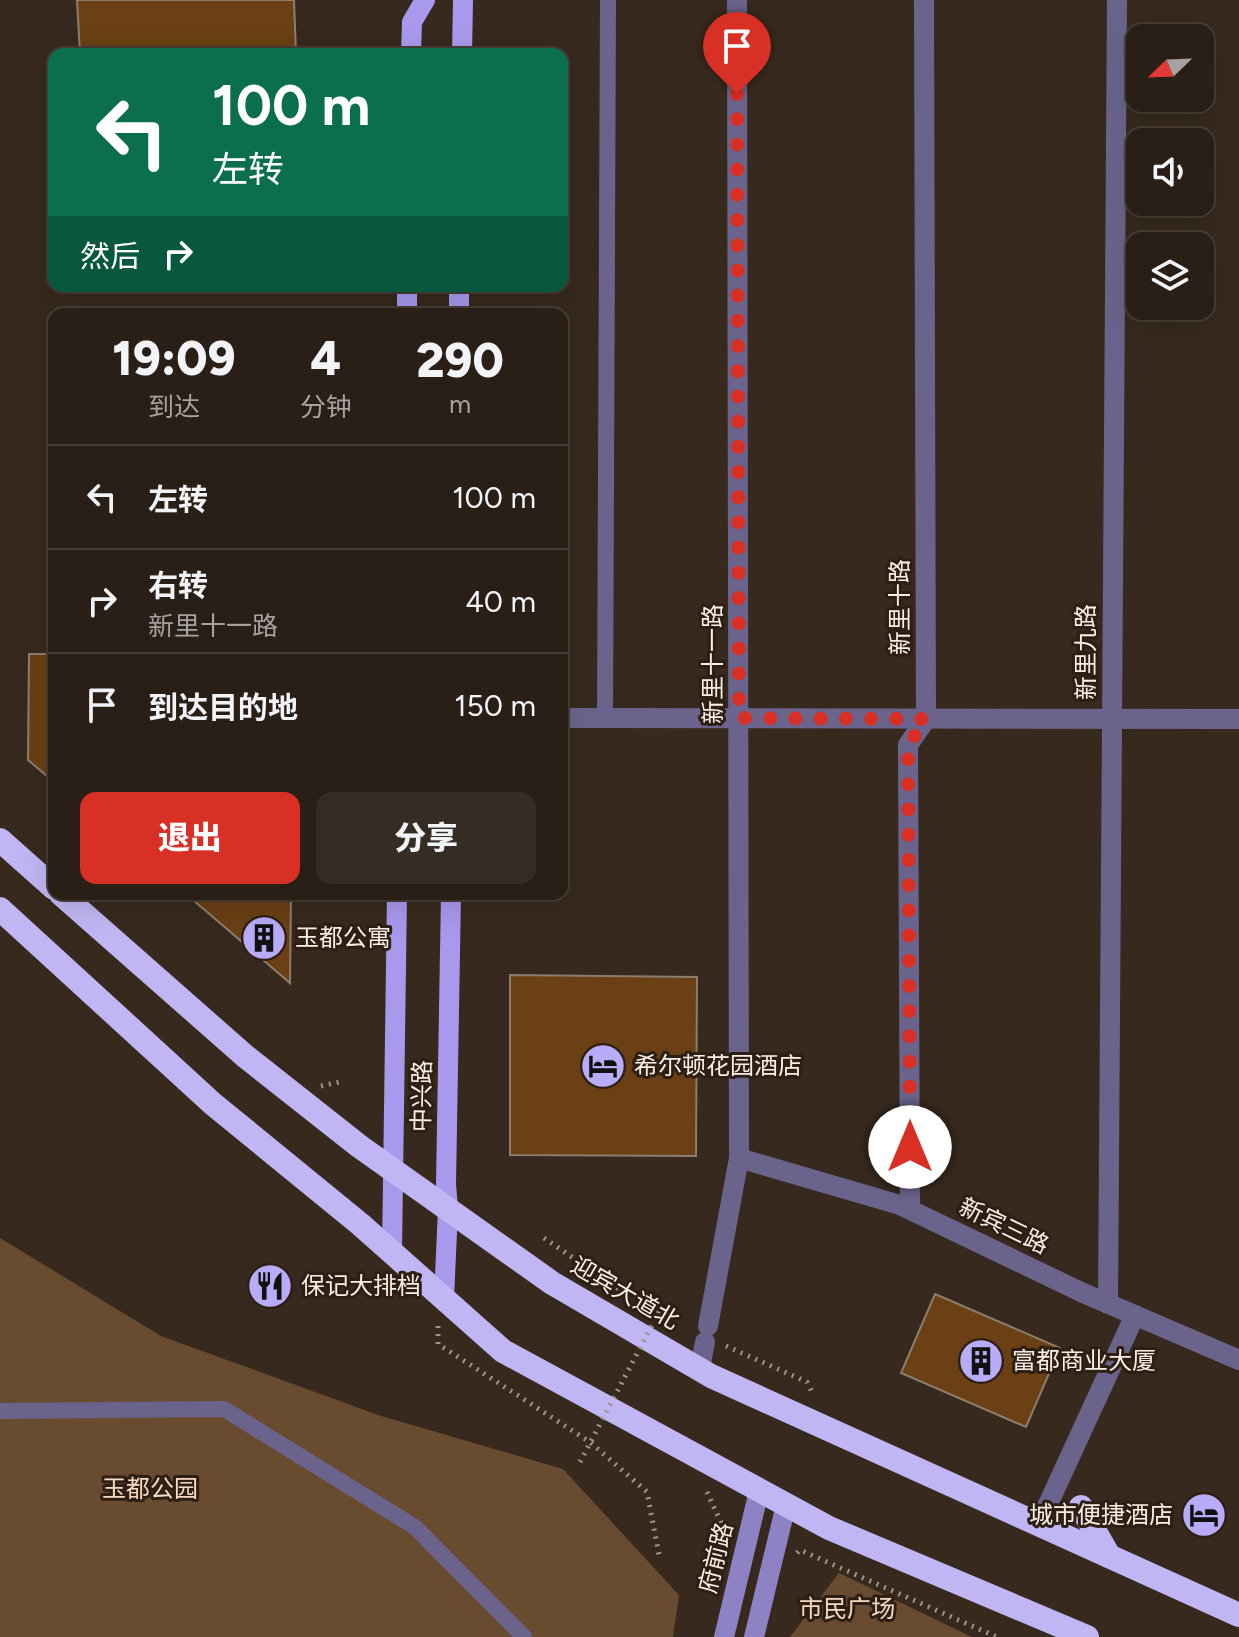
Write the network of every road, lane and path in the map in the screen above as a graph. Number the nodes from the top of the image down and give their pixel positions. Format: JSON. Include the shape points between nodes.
{"nodes":[{"id":1,"x":425,"y":0,"type":"edge"},
{"id":2,"x":463,"y":0,"type":"edge"},
{"id":3,"x":608,"y":0,"type":"edge"},
{"id":4,"x":737,"y":0,"type":"edge"},
{"id":5,"x":924,"y":0,"type":"edge"},
{"id":6,"x":1117,"y":0,"type":"edge"},
{"id":7,"x":411,"y":48,"type":"edge"},
{"id":8,"x":462,"y":48,"type":"edge"},
{"id":9,"x":568,"y":718,"type":"edge"},
{"id":10,"x":605,"y":718,"type":"junction"},
{"id":11,"x":739,"y":718,"type":"junction"},
{"id":12,"x":926,"y":719,"type":"junction"},
{"id":13,"x":1112,"y":719,"type":"junction"},
{"id":14,"x":1239,"y":719,"type":"edge"},
{"id":15,"x":0,"y":840,"type":"edge"},
{"id":16,"x":48,"y":883,"type":"edge"},
{"id":17,"x":68,"y":900,"type":"edge"},
{"id":18,"x":397,"y":900,"type":"edge"},
{"id":19,"x":451,"y":900,"type":"edge"},
{"id":20,"x":0,"y":909,"type":"edge"},
{"id":21,"x":739,"y":1158,"type":"junction"},
{"id":22,"x":392,"y":1170,"type":"junction"},
{"id":23,"x":448,"y":1209,"type":"junction"},
{"id":24,"x":910,"y":1209,"type":"junction"},
{"id":25,"x":544,"y":1238,"type":"dead end"},
{"id":26,"x":392,"y":1252,"type":"junction"},
{"id":27,"x":619,"y":1289,"type":"dead end"},
{"id":28,"x":444,"y":1299,"type":"junction"},
{"id":29,"x":1108,"y":1304,"type":"junction"},
{"id":30,"x":644,"y":1307,"type":"dead end"},
{"id":31,"x":658,"y":1313,"type":"junction"},
{"id":32,"x":1135,"y":1315,"type":"junction"},
{"id":33,"x":671,"y":1321,"type":"dead end"},
{"id":34,"x":713,"y":1338,"type":"junction"},
{"id":35,"x":438,"y":1344,"type":"dead end"},
{"id":36,"x":1239,"y":1360,"type":"edge"},
{"id":37,"x":700,"y":1369,"type":"junction"},
{"id":38,"x":814,"y":1395,"type":"dead end"},
{"id":39,"x":0,"y":1411,"type":"edge"},
{"id":40,"x":590,"y":1442,"type":"junction"},
{"id":41,"x":580,"y":1462,"type":"dead end"},
{"id":42,"x":759,"y":1491,"type":"junction"},
{"id":43,"x":786,"y":1505,"type":"junction"},
{"id":44,"x":1081,"y":1507,"type":"dead end"},
{"id":45,"x":1039,"y":1524,"type":"junction"},
{"id":46,"x":659,"y":1555,"type":"dead end"},
{"id":47,"x":1109,"y":1556,"type":"junction"},
{"id":48,"x":769,"y":1576,"type":"junction"},
{"id":49,"x":1239,"y":1615,"type":"edge"},
{"id":50,"x":524,"y":1637,"type":"edge"},
{"id":51,"x":724,"y":1637,"type":"edge"},
{"id":52,"x":754,"y":1637,"type":"edge"},
{"id":53,"x":997,"y":1637,"type":"edge"},
{"id":54,"x":1087,"y":1637,"type":"edge"}],
"edges":[{"from":1,"to":7,"type":"main road","via":[[412,22]]},
{"from":2,"to":8,"type":"main road"},
{"from":3,"to":10,"type":"lane"},
{"from":4,"to":11,"type":"street","name":"新里十一路"},
{"from":5,"to":12,"type":"street","name":"新里十路"},
{"from":6,"to":13,"type":"street","name":"新里九路"},
{"from":9,"to":10,"type":"street"},
{"from":10,"to":11,"type":"street"},
{"from":11,"to":12,"type":"street"},
{"from":11,"to":21,"type":"street","name":"新里十一路"},
{"from":12,"to":13,"type":"street"},
{"from":12,"to":24,"type":"street","name":"新里十路","via":[[908,745]]},
{"from":13,"to":14,"type":"street"},
{"from":13,"to":29,"type":"street","name":"新里九路"},
{"from":15,"to":16,"type":"highway"},
{"from":17,"to":22,"type":"highway","name":"迎宾大道北","via":[[245,1056]]},
{"from":18,"to":22,"type":"main road","name":"中兴路"},
{"from":19,"to":23,"type":"main road","name":"中兴路"},
{"from":20,"to":26,"type":"highway","via":[[213,1104]]},
{"from":21,"to":24,"type":"street","name":"新宾三路"},
{"from":21,"to":34,"type":"street","name":"新里十一路"},
{"from":22,"to":23,"type":"highway","name":"迎宾大道北"},
{"from":22,"to":26,"type":"main road","name":"中兴路"},
{"from":23,"to":28,"type":"main road","name":"中兴路"},
{"from":23,"to":37,"type":"highway","name":"迎宾大道北","via":[[552,1283]]},
{"from":24,"to":29,"type":"street","name":"新宾三路"},
{"from":25,"to":27,"type":"path"},
{"from":26,"to":28,"type":"highway"},
{"from":28,"to":42,"type":"highway","via":[[503,1351]]},
{"from":29,"to":32,"type":"street","name":"新宾三路"},
{"from":30,"to":31,"type":"path"},
{"from":31,"to":33,"type":"path"},
{"from":31,"to":40,"type":"path","bridge":true},
{"from":32,"to":36,"type":"street","name":"新宾三路"},
{"from":32,"to":45,"type":"street"},
{"from":34,"to":37,"type":"street","name":"新里十一路"},
{"from":34,"to":38,"type":"path","via":[[807,1382]]},
{"from":35,"to":40,"type":"path"},
{"from":37,"to":45,"type":"highway","name":"迎宾大道北"},
{"from":39,"to":50,"type":"lane","via":[[224,1409],[415,1527]]},
{"from":40,"to":41,"type":"path","bridge":true},
{"from":40,"to":46,"type":"path","via":[[647,1492]]},
{"from":42,"to":43,"type":"highway"},
{"from":42,"to":51,"type":"main road","name":"府前路"},
{"from":43,"to":48,"type":"main road"},
{"from":43,"to":54,"type":"highway"},
{"from":44,"to":47,"type":"highway"},
{"from":45,"to":47,"type":"highway","name":"迎宾大道北"},
{"from":47,"to":49,"type":"highway","name":"迎宾大道北"},
{"from":48,"to":52,"type":"main road"},
{"from":48,"to":53,"type":"path","via":[[800,1550]]}]}
